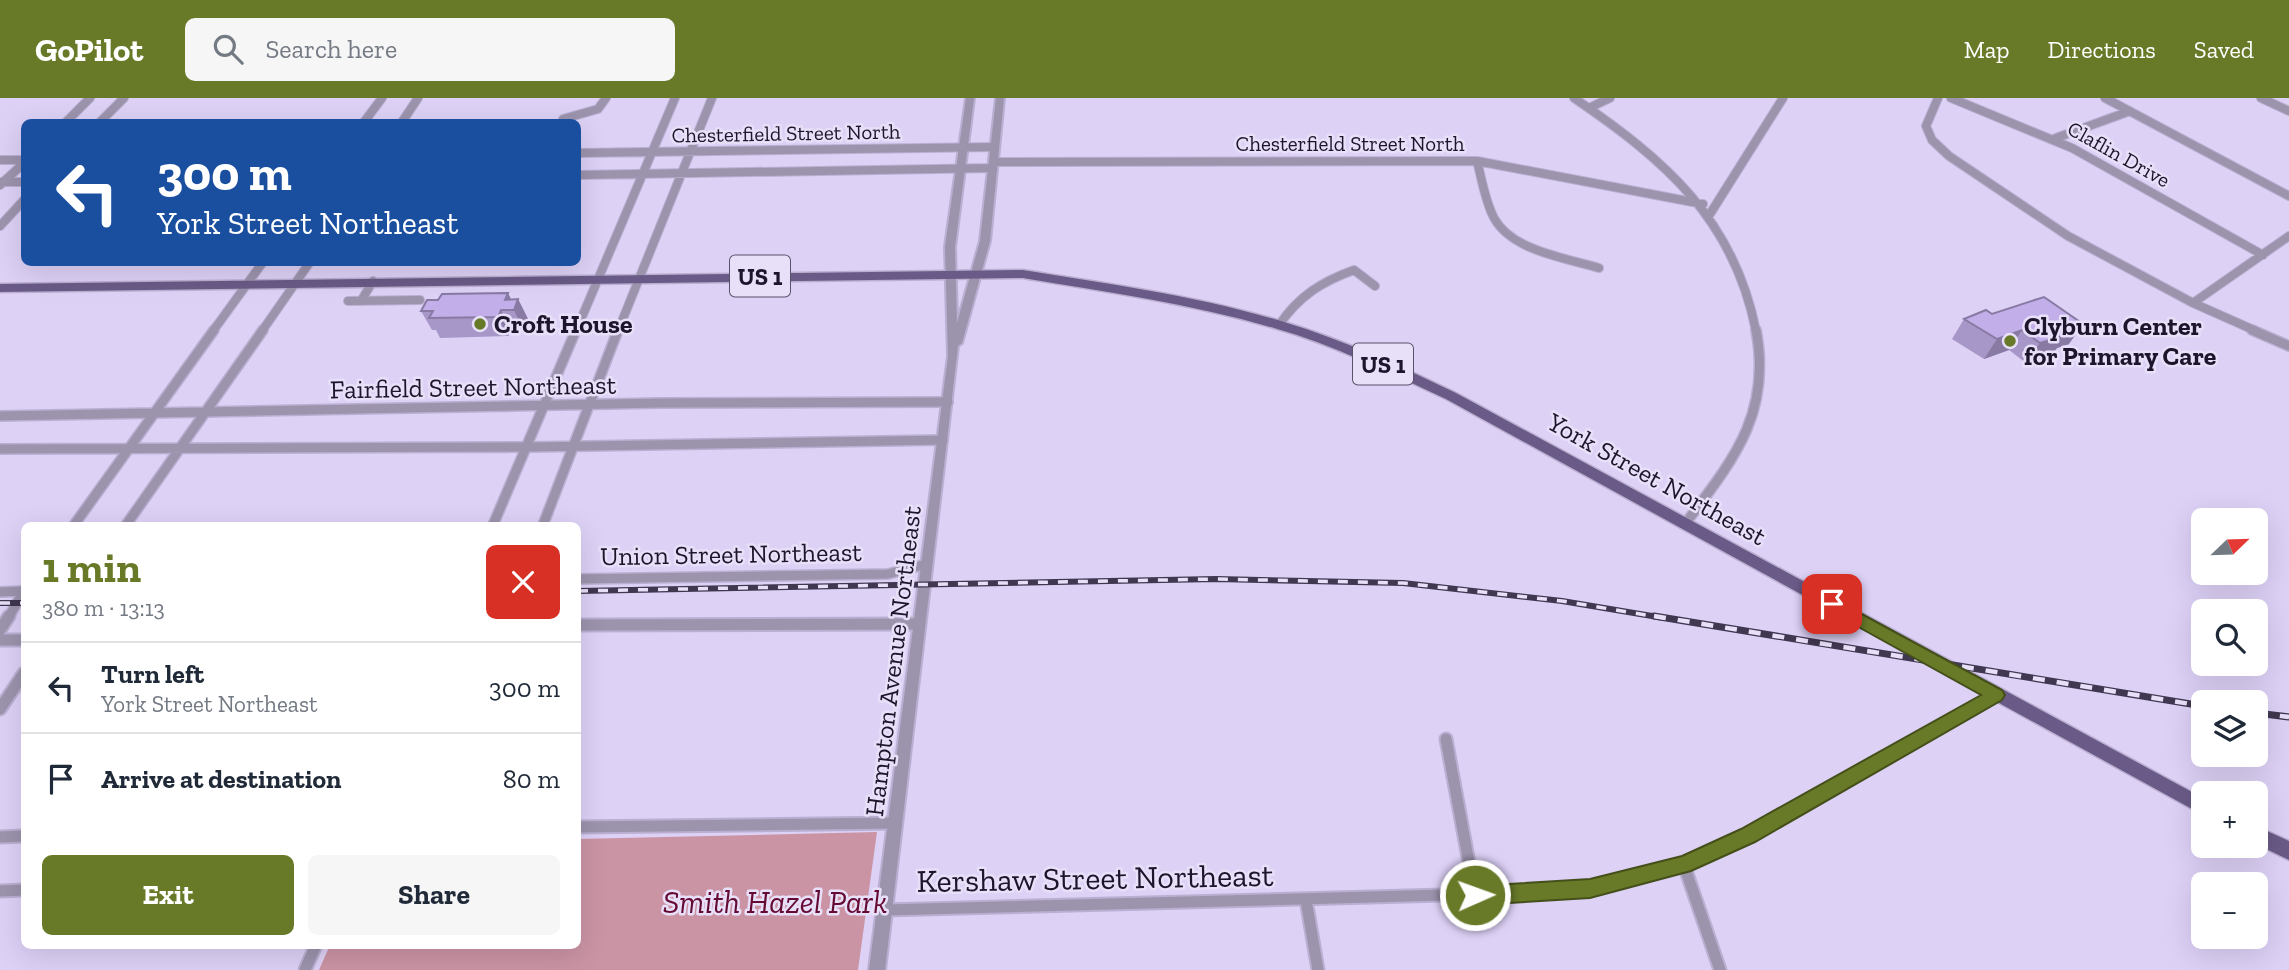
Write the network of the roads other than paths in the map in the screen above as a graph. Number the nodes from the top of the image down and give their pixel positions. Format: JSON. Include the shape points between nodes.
{"nodes":[{"id":1,"x":90,"y":98,"type":"edge"},
{"id":2,"x":124,"y":98,"type":"edge"},
{"id":3,"x":382,"y":98,"type":"edge"},
{"id":4,"x":418,"y":98,"type":"edge"},
{"id":5,"x":606,"y":98,"type":"edge"},
{"id":6,"x":674,"y":98,"type":"edge"},
{"id":7,"x":712,"y":98,"type":"edge"},
{"id":8,"x":970,"y":98,"type":"edge"},
{"id":9,"x":1000,"y":98,"type":"edge"},
{"id":10,"x":1574,"y":98,"type":"edge"},
{"id":11,"x":1610,"y":98,"type":"edge"},
{"id":12,"x":1783,"y":98,"type":"edge"},
{"id":13,"x":1938,"y":98,"type":"edge"},
{"id":14,"x":1951,"y":98,"type":"edge"},
{"id":15,"x":2105,"y":98,"type":"edge"},
{"id":16,"x":2261,"y":98,"type":"edge"},
{"id":17,"x":1589,"y":107,"type":"junction"},
{"id":18,"x":2130,"y":111,"type":"junction"},
{"id":19,"x":2289,"y":111,"type":"edge"},
{"id":20,"x":69,"y":119,"type":"edge"},
{"id":21,"x":103,"y":119,"type":"edge"},
{"id":22,"x":366,"y":119,"type":"edge"},
{"id":23,"x":404,"y":119,"type":"edge"},
{"id":24,"x":564,"y":119,"type":"edge"},
{"id":25,"x":2056,"y":138,"type":"junction"},
{"id":26,"x":995,"y":146,"type":"junction"},
{"id":27,"x":964,"y":147,"type":"junction"},
{"id":28,"x":691,"y":151,"type":"junction"},
{"id":29,"x":653,"y":152,"type":"junction"},
{"id":30,"x":581,"y":153,"type":"edge"},
{"id":31,"x":0,"y":160,"type":"edge"},
{"id":32,"x":21,"y":162,"type":"edge"},
{"id":33,"x":1477,"y":162,"type":"junction"},
{"id":34,"x":21,"y":165,"type":"edge"},
{"id":35,"x":993,"y":165,"type":"junction"},
{"id":36,"x":960,"y":169,"type":"junction"},
{"id":37,"x":681,"y":174,"type":"junction"},
{"id":38,"x":581,"y":175,"type":"edge"},
{"id":39,"x":643,"y":175,"type":"junction"},
{"id":40,"x":21,"y":182,"type":"edge"},
{"id":41,"x":1,"y":183,"type":"edge"},
{"id":42,"x":2289,"y":196,"type":"edge"},
{"id":43,"x":21,"y":204,"type":"edge"},
{"id":44,"x":1703,"y":204,"type":"junction"},
{"id":45,"x":1710,"y":214,"type":"junction"},
{"id":46,"x":0,"y":226,"type":"edge"},
{"id":47,"x":2289,"y":236,"type":"edge"},
{"id":48,"x":2263,"y":255,"type":"junction"},
{"id":49,"x":260,"y":266,"type":"edge"},
{"id":50,"x":307,"y":266,"type":"edge"},
{"id":51,"x":1599,"y":268,"type":"dead end"},
{"id":52,"x":951,"y":274,"type":"junction"},
{"id":53,"x":978,"y":275,"type":"junction"},
{"id":54,"x":597,"y":278,"type":"junction"},
{"id":55,"x":638,"y":278,"type":"junction"},
{"id":56,"x":373,"y":281,"type":"junction"},
{"id":57,"x":395,"y":281,"type":"junction"},
{"id":58,"x":296,"y":283,"type":"junction"},
{"id":59,"x":248,"y":284,"type":"junction"},
{"id":60,"x":1375,"y":286,"type":"dead end"},
{"id":61,"x":0,"y":288,"type":"edge"},
{"id":62,"x":384,"y":300,"type":"junction"},
{"id":63,"x":420,"y":300,"type":"dead end"},
{"id":64,"x":348,"y":301,"type":"dead end"},
{"id":65,"x":361,"y":301,"type":"junction"},
{"id":66,"x":2193,"y":303,"type":"junction"},
{"id":67,"x":1279,"y":325,"type":"junction"},
{"id":68,"x":2289,"y":346,"type":"edge"},
{"id":69,"x":953,"y":356,"type":"junction"},
{"id":70,"x":948,"y":402,"type":"junction"},
{"id":71,"x":589,"y":405,"type":"junction"},
{"id":72,"x":544,"y":407,"type":"junction"},
{"id":73,"x":154,"y":413,"type":"junction"},
{"id":74,"x":205,"y":413,"type":"junction"},
{"id":75,"x":0,"y":416,"type":"edge"},
{"id":76,"x":943,"y":440,"type":"junction"},
{"id":77,"x":575,"y":446,"type":"junction"},
{"id":78,"x":182,"y":447,"type":"junction"},
{"id":79,"x":527,"y":447,"type":"junction"},
{"id":80,"x":130,"y":448,"type":"junction"},
{"id":81,"x":0,"y":449,"type":"edge"},
{"id":82,"x":76,"y":522,"type":"edge"},
{"id":83,"x":128,"y":522,"type":"edge"},
{"id":84,"x":494,"y":522,"type":"edge"},
{"id":85,"x":544,"y":522,"type":"edge"},
{"id":86,"x":1685,"y":524,"type":"junction"},
{"id":87,"x":927,"y":564,"type":"junction"},
{"id":88,"x":581,"y":579,"type":"edge"},
{"id":89,"x":21,"y":591,"type":"edge"},
{"id":90,"x":0,"y":592,"type":"edge"},
{"id":91,"x":21,"y":596,"type":"edge"},
{"id":92,"x":918,"y":624,"type":"junction"},
{"id":93,"x":581,"y":625,"type":"edge"},
{"id":94,"x":0,"y":630,"type":"edge"},
{"id":95,"x":0,"y":640,"type":"edge"},
{"id":96,"x":21,"y":640,"type":"edge"},
{"id":97,"x":21,"y":678,"type":"edge"},
{"id":98,"x":1996,"y":695,"type":"junction"},
{"id":99,"x":0,"y":709,"type":"edge"},
{"id":100,"x":1446,"y":739,"type":"dead end"},
{"id":101,"x":2191,"y":801,"type":"edge"},
{"id":102,"x":896,"y":823,"type":"junction"},
{"id":103,"x":581,"y":827,"type":"edge"},
{"id":104,"x":21,"y":836,"type":"edge"},
{"id":105,"x":0,"y":837,"type":"edge"},
{"id":106,"x":2268,"y":841,"type":"edge"},
{"id":107,"x":2289,"y":851,"type":"edge"},
{"id":108,"x":1684,"y":865,"type":"junction"},
{"id":109,"x":21,"y":890,"type":"edge"},
{"id":110,"x":0,"y":891,"type":"edge"},
{"id":111,"x":1475,"y":895,"type":"junction"},
{"id":112,"x":1306,"y":900,"type":"junction"},
{"id":113,"x":885,"y":910,"type":"junction"},
{"id":114,"x":314,"y":949,"type":"edge"},
{"id":115,"x":305,"y":970,"type":"edge"},
{"id":116,"x":877,"y":970,"type":"edge"},
{"id":117,"x":1318,"y":970,"type":"edge"},
{"id":118,"x":1720,"y":970,"type":"edge"}],
"edges":[{"from":1,"to":20,"type":"street"},
{"from":2,"to":21,"type":"street"},
{"from":3,"to":22,"type":"street"},
{"from":4,"to":23,"type":"street"},
{"from":5,"to":24,"type":"street","via":[[598,109]]},
{"from":6,"to":29,"type":"street"},
{"from":7,"to":28,"type":"street"},
{"from":8,"to":27,"type":"street"},
{"from":9,"to":26,"type":"street","name":"Hampton Avenue Northeast"},
{"from":10,"to":17,"type":"street"},
{"from":11,"to":17,"type":"street"},
{"from":12,"to":45,"type":"street"},
{"from":13,"to":66,"type":"street","via":[[1926,126],[1932,141],[1949,156],[2068,236]]},
{"from":14,"to":25,"type":"street","name":"Claflin Drive"},
{"from":15,"to":18,"type":"street"},
{"from":16,"to":19,"type":"street"},
{"from":17,"to":44,"type":"street","via":[[1646,149]]},
{"from":18,"to":25,"type":"street"},
{"from":18,"to":42,"type":"street"},
{"from":25,"to":48,"type":"street","name":"Claflin Drive"},
{"from":26,"to":27,"type":"street","name":"Chesterfield Street North"},
{"from":26,"to":35,"type":"street","name":"Hampton Avenue Northeast"},
{"from":27,"to":28,"type":"street","name":"Chesterfield Street North"},
{"from":27,"to":36,"type":"street","name":"Hampton Avenue Northeast"},
{"from":28,"to":29,"type":"street","name":"Chesterfield Street North"},
{"from":28,"to":37,"type":"street"},
{"from":29,"to":30,"type":"street","name":"Chesterfield Street North"},
{"from":29,"to":39,"type":"street"},
{"from":31,"to":32,"type":"street"},
{"from":33,"to":35,"type":"street","name":"Chesterfield Street North"},
{"from":33,"to":44,"type":"street","name":"Chesterfield Street North"},
{"from":33,"to":51,"type":"street","via":[[1494,219],[1503,230],[1525,244]]},
{"from":34,"to":41,"type":"street"},
{"from":35,"to":36,"type":"street","name":"Chesterfield Street North"},
{"from":35,"to":53,"type":"street","name":"Hampton Avenue Northeast"},
{"from":36,"to":37,"type":"street","name":"Chesterfield Street North"},
{"from":36,"to":52,"type":"street","name":"Hampton Avenue Northeast"},
{"from":37,"to":39,"type":"street","name":"Chesterfield Street North"},
{"from":37,"to":55,"type":"street"},
{"from":38,"to":39,"type":"street","name":"Chesterfield Street North"},
{"from":39,"to":54,"type":"street"},
{"from":40,"to":41,"type":"street"},
{"from":43,"to":46,"type":"street"},
{"from":44,"to":45,"type":"street"},
{"from":45,"to":86,"type":"street","via":[[1748,287],[1759,388],[1744,437]]},
{"from":47,"to":48,"type":"street"},
{"from":48,"to":66,"type":"street"},
{"from":49,"to":59,"type":"street"},
{"from":50,"to":58,"type":"street"},
{"from":52,"to":53,"type":"main road","name":"York Street Northeast","number":"US 1"},
{"from":52,"to":55,"type":"main road","name":"York Street Northeast","number":"US 1"},
{"from":52,"to":69,"type":"street","name":"Hampton Avenue Northeast"},
{"from":53,"to":67,"type":"main road","name":"York Street Northeast","number":"US 1","via":[[997,281],[1053,280],[1186,302]]},
{"from":53,"to":69,"type":"street","name":"Hampton Avenue Northeast"},
{"from":54,"to":55,"type":"main road","name":"York Street Northeast","number":"US 1"},
{"from":54,"to":57,"type":"main road","name":"York Street Northeast","number":"US 1"},
{"from":54,"to":72,"type":"street"},
{"from":55,"to":71,"type":"street"},
{"from":56,"to":57,"type":"main road","name":"York Street Northeast","number":"US 1"},
{"from":56,"to":58,"type":"main road","name":"York Street Northeast","number":"US 1"},
{"from":56,"to":65,"type":"street"},
{"from":57,"to":62,"type":"street"},
{"from":58,"to":59,"type":"main road","name":"York Street Northeast","number":"US 1"},
{"from":58,"to":74,"type":"street"},
{"from":59,"to":61,"type":"main road","name":"York Street Northeast","number":"US 1"},
{"from":59,"to":73,"type":"street"},
{"from":60,"to":67,"type":"street","via":[[1354,270],[1314,286],[1294,303]]},
{"from":62,"to":63,"type":"street"},
{"from":62,"to":65,"type":"street"},
{"from":64,"to":65,"type":"street"},
{"from":66,"to":68,"type":"street"},
{"from":67,"to":86,"type":"main road","name":"York Street Northeast","number":"US 1","via":[[1421,381]]},
{"from":69,"to":70,"type":"street","name":"Hampton Avenue Northeast"},
{"from":70,"to":71,"type":"street","name":"Fairfield Street Northeast"},
{"from":70,"to":76,"type":"street","name":"Hampton Avenue Northeast"},
{"from":71,"to":72,"type":"street","name":"Fairfield Street Northeast"},
{"from":71,"to":77,"type":"street"},
{"from":72,"to":74,"type":"street","name":"Fairfield Street Northeast"},
{"from":72,"to":79,"type":"street"},
{"from":73,"to":74,"type":"street","name":"Fairfield Street Northeast"},
{"from":73,"to":75,"type":"street","name":"Fairfield Street Northeast"},
{"from":73,"to":80,"type":"street"},
{"from":74,"to":78,"type":"street"},
{"from":76,"to":77,"type":"street"},
{"from":76,"to":87,"type":"street","name":"Hampton Avenue Northeast"},
{"from":77,"to":79,"type":"street"},
{"from":77,"to":85,"type":"street"},
{"from":78,"to":79,"type":"street"},
{"from":78,"to":80,"type":"street"},
{"from":78,"to":83,"type":"street"},
{"from":79,"to":84,"type":"street"},
{"from":80,"to":81,"type":"street"},
{"from":80,"to":82,"type":"street"},
{"from":86,"to":98,"type":"main road","name":"York Street Northeast","number":"US 1"},
{"from":87,"to":88,"type":"street","name":"Union Street Northeast","via":[[888,574]]},
{"from":87,"to":92,"type":"street","name":"Hampton Avenue Northeast"},
{"from":89,"to":90,"type":"street"},
{"from":91,"to":94,"type":"street"},
{"from":92,"to":93,"type":"street"},
{"from":92,"to":102,"type":"street","name":"Hampton Avenue Northeast"},
{"from":95,"to":96,"type":"street"},
{"from":97,"to":99,"type":"street"},
{"from":98,"to":101,"type":"main road","name":"York Street Northeast","number":"US 1"},
{"from":98,"to":108,"type":"street","via":[[1748,836]]},
{"from":100,"to":111,"type":"street"},
{"from":102,"to":103,"type":"street"},
{"from":102,"to":113,"type":"street","name":"Hampton Avenue Northeast"},
{"from":104,"to":105,"type":"street"},
{"from":106,"to":107,"type":"main road"},
{"from":108,"to":111,"type":"street","via":[[1590,888]]},
{"from":108,"to":118,"type":"street"},
{"from":109,"to":110,"type":"street"},
{"from":111,"to":112,"type":"street","name":"Kershaw Street Northeast"},
{"from":112,"to":113,"type":"street","name":"Kershaw Street Northeast"},
{"from":112,"to":117,"type":"street"},
{"from":113,"to":116,"type":"street","name":"Hampton Avenue Northeast"},
{"from":114,"to":115,"type":"street"}]}
